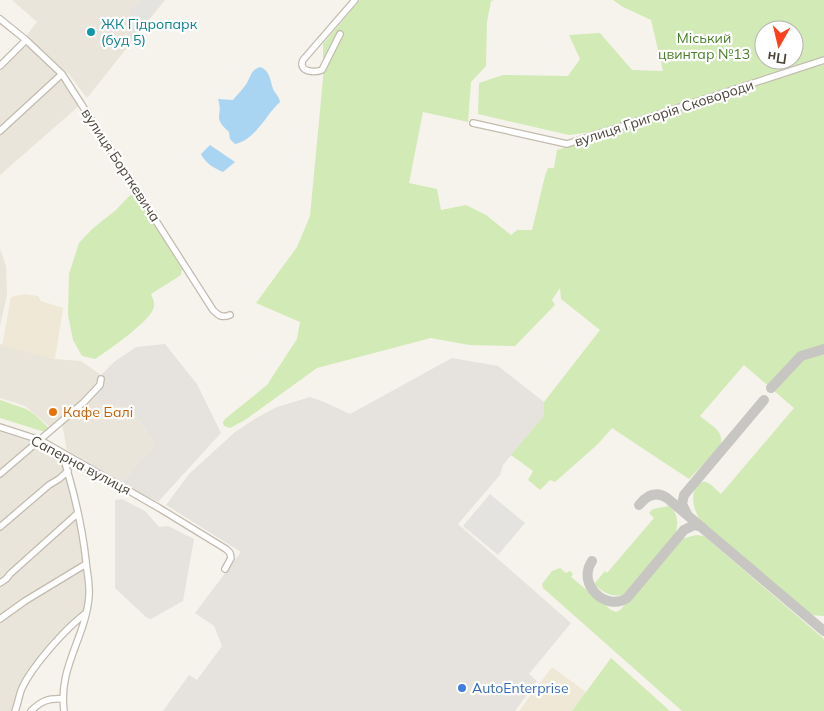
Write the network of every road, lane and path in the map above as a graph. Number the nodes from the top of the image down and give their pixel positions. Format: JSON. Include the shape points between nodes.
{"nodes":[{"id":1,"x":355,"y":0,"type":"edge"},
{"id":2,"x":0,"y":19,"type":"edge"},
{"id":3,"x":340,"y":34,"type":"dead end"},
{"id":4,"x":26,"y":40,"type":"junction"},
{"id":5,"x":824,"y":60,"type":"edge"},
{"id":6,"x":0,"y":66,"type":"edge"},
{"id":7,"x":62,"y":74,"type":"junction"},
{"id":8,"x":473,"y":123,"type":"dead end"},
{"id":9,"x":0,"y":131,"type":"edge"},
{"id":10,"x":230,"y":315,"type":"dead end"},
{"id":11,"x":102,"y":379,"type":"dead end"},
{"id":12,"x":0,"y":427,"type":"edge"},
{"id":13,"x":40,"y":440,"type":"junction"},
{"id":14,"x":62,"y":453,"type":"junction"},
{"id":15,"x":68,"y":471,"type":"junction"},
{"id":16,"x":0,"y":474,"type":"edge"},
{"id":17,"x":78,"y":513,"type":"junction"},
{"id":18,"x":0,"y":527,"type":"edge"},
{"id":19,"x":86,"y":564,"type":"junction"},
{"id":20,"x":224,"y":569,"type":"dead end"},
{"id":21,"x":1,"y":581,"type":"edge"},
{"id":22,"x":86,"y":613,"type":"junction"},
{"id":23,"x":0,"y":619,"type":"edge"},
{"id":24,"x":63,"y":699,"type":"junction"},
{"id":25,"x":15,"y":711,"type":"edge"},
{"id":26,"x":31,"y":711,"type":"edge"},
{"id":27,"x":64,"y":711,"type":"edge"}],
"edges":[{"from":1,"to":3,"type":"street","via":[[302,60],[302,68],[322,70]]},
{"from":2,"to":4,"type":"street","name":"вулиця Борткевича"},
{"from":4,"to":6,"type":"street"},
{"from":4,"to":7,"type":"street","name":"вулиця Борткевича"},
{"from":5,"to":8,"type":"street","name":"вулиця Григорія Сковороди","via":[[567,144]]},
{"from":7,"to":9,"type":"street"},
{"from":7,"to":10,"type":"street","name":"вулиця Борткевича","via":[[213,310],[223,317]]},
{"from":11,"to":13,"type":"street","via":[[84,402]]},
{"from":12,"to":13,"type":"street","name":"Саперна вулиця"},
{"from":13,"to":14,"type":"street","name":"Саперна вулиця"},
{"from":13,"to":16,"type":"street"},
{"from":14,"to":15,"type":"street"},
{"from":14,"to":20,"type":"street","name":"Саперна вулиця","via":[[228,551],[231,558]]},
{"from":15,"to":17,"type":"street"},
{"from":15,"to":18,"type":"street"},
{"from":17,"to":19,"type":"street"},
{"from":17,"to":21,"type":"street"},
{"from":19,"to":22,"type":"street","via":[[89,596]]},
{"from":19,"to":23,"type":"street"},
{"from":22,"to":24,"type":"street","via":[[67,671]]},
{"from":22,"to":25,"type":"street","via":[[38,664],[22,688]]},
{"from":24,"to":26,"type":"street","via":[[42,701]]},
{"from":24,"to":27,"type":"street"}]}
